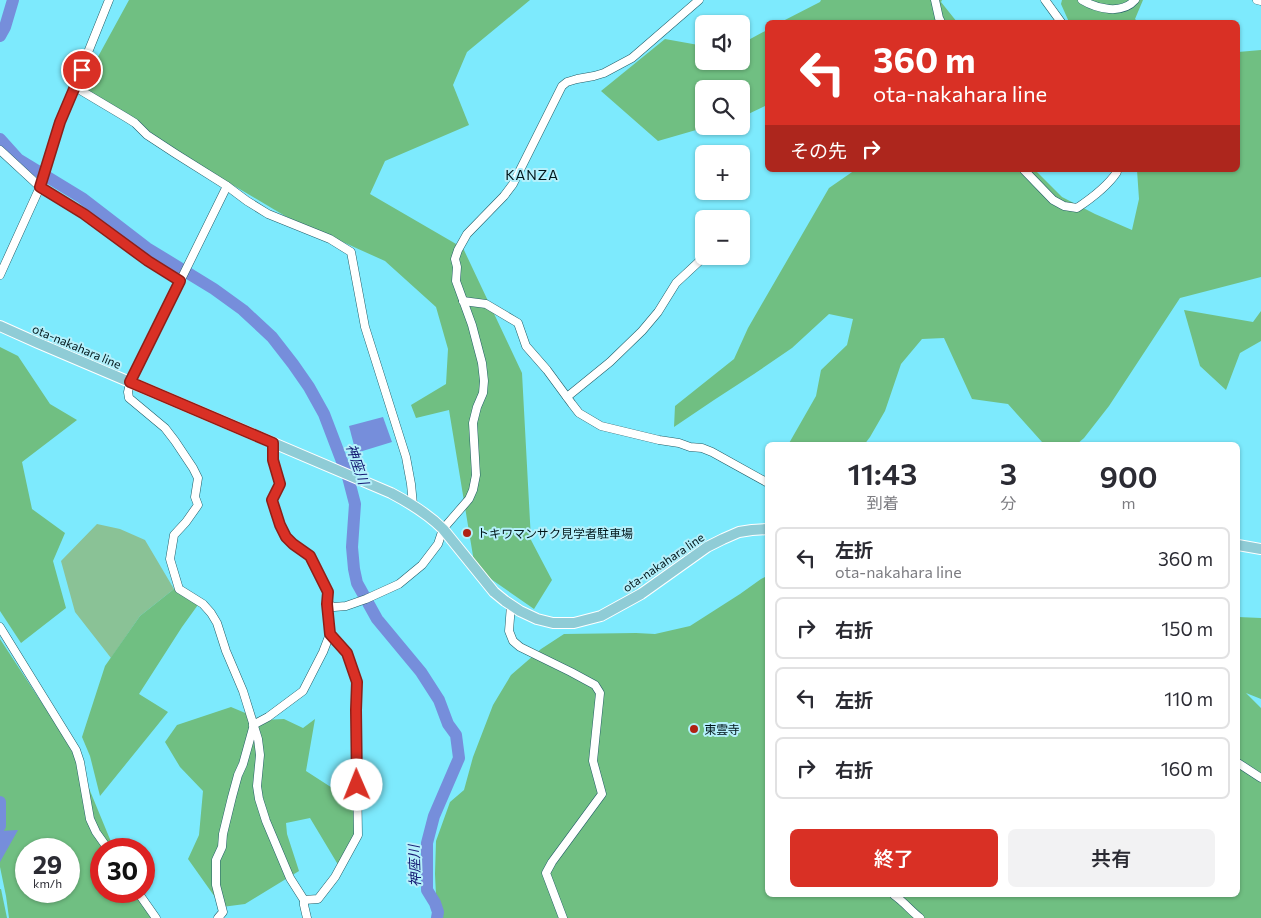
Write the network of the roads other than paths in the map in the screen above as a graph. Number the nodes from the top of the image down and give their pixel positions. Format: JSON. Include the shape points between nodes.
{"nodes":[{"id":1,"x":109,"y":0,"type":"edge"},
{"id":2,"x":699,"y":0,"type":"edge"},
{"id":3,"x":935,"y":0,"type":"edge"},
{"id":4,"x":1045,"y":0,"type":"edge"},
{"id":5,"x":1082,"y":0,"type":"edge"},
{"id":6,"x":1135,"y":0,"type":"edge"},
{"id":7,"x":1257,"y":0,"type":"edge"},
{"id":8,"x":1261,"y":1,"type":"edge"},
{"id":9,"x":940,"y":20,"type":"edge"},
{"id":10,"x":1060,"y":20,"type":"edge"},
{"id":11,"x":75,"y":87,"type":"junction"},
{"id":12,"x":0,"y":150,"type":"edge"},
{"id":13,"x":1026,"y":172,"type":"edge"},
{"id":14,"x":1117,"y":172,"type":"edge"},
{"id":15,"x":227,"y":186,"type":"junction"},
{"id":16,"x":40,"y":187,"type":"junction"},
{"id":17,"x":695,"y":265,"type":"edge"},
{"id":18,"x":0,"y":275,"type":"edge"},
{"id":19,"x":180,"y":281,"type":"junction"},
{"id":20,"x":463,"y":301,"type":"junction"},
{"id":21,"x":0,"y":326,"type":"edge"},
{"id":22,"x":130,"y":382,"type":"junction"},
{"id":23,"x":567,"y":397,"type":"junction"},
{"id":24,"x":273,"y":443,"type":"junction"},
{"id":25,"x":765,"y":481,"type":"edge"},
{"id":26,"x":413,"y":505,"type":"junction"},
{"id":27,"x":443,"y":529,"type":"junction"},
{"id":28,"x":765,"y":529,"type":"edge"},
{"id":29,"x":1240,"y":545,"type":"edge"},
{"id":30,"x":1261,"y":549,"type":"edge"},
{"id":31,"x":327,"y":604,"type":"junction"},
{"id":32,"x":511,"y":605,"type":"junction"},
{"id":33,"x":0,"y":627,"type":"edge"},
{"id":34,"x":330,"y":634,"type":"junction"},
{"id":35,"x":253,"y":725,"type":"junction"},
{"id":36,"x":1240,"y":764,"type":"edge"},
{"id":37,"x":1261,"y":778,"type":"edge"},
{"id":38,"x":100,"y":838,"type":"edge"},
{"id":39,"x":896,"y":897,"type":"edge"},
{"id":40,"x":304,"y":900,"type":"junction"},
{"id":41,"x":145,"y":903,"type":"edge"},
{"id":42,"x":156,"y":918,"type":"edge"},
{"id":43,"x":218,"y":918,"type":"edge"},
{"id":44,"x":307,"y":918,"type":"edge"},
{"id":45,"x":562,"y":918,"type":"edge"},
{"id":46,"x":920,"y":918,"type":"edge"}],
"edges":[{"from":1,"to":11,"type":"street"},
{"from":2,"to":20,"type":"street","via":[[632,58],[604,73],[562,86],[513,184],[467,234],[458,250],[456,281]]},
{"from":3,"to":9,"type":"street"},
{"from":4,"to":10,"type":"street"},
{"from":5,"to":6,"type":"street","via":[[1113,9],[1123,9]]},
{"from":7,"to":8,"type":"street"},
{"from":11,"to":15,"type":"street","via":[[135,123],[147,135]]},
{"from":11,"to":16,"type":"street","via":[[60,122]]},
{"from":12,"to":16,"type":"street"},
{"from":13,"to":14,"type":"street","via":[[1053,200],[1077,208],[1092,198]]},
{"from":15,"to":19,"type":"street"},
{"from":15,"to":26,"type":"street","via":[[268,214],[351,252],[365,327],[406,457]]},
{"from":16,"to":18,"type":"street"},
{"from":16,"to":19,"type":"street"},
{"from":17,"to":23,"type":"street","via":[[676,283],[642,331]]},
{"from":19,"to":22,"type":"street"},
{"from":20,"to":23,"type":"street","via":[[486,304],[518,323],[526,346]]},
{"from":20,"to":27,"type":"street","via":[[482,363],[484,381],[473,423],[476,475],[469,498]]},
{"from":21,"to":22,"type":"main road","name":"ota-nakahara line"},
{"from":22,"to":24,"type":"main road","name":"ota-nakahara line"},
{"from":22,"to":35,"type":"street","via":[[129,398],[165,428],[198,478],[198,505],[174,535],[170,559],[179,589],[203,604],[217,622]]},
{"from":23,"to":25,"type":"street","via":[[595,424],[702,448]]},
{"from":24,"to":26,"type":"main road","name":"ota-nakahara line"},
{"from":24,"to":31,"type":"street","via":[[273,460],[280,484],[272,500],[280,525],[286,537],[310,556],[328,592]]},
{"from":26,"to":27,"type":"main road","name":"ota-nakahara line"},
{"from":27,"to":31,"type":"street","via":[[438,544],[422,565],[399,584],[346,606]]},
{"from":27,"to":32,"type":"main road","name":"ota-nakahara line","via":[[494,592]]},
{"from":28,"to":32,"type":"main road","name":"ota-nakahara line","via":[[739,532],[722,539],[641,594],[601,616],[574,623],[553,623],[537,619]]},
{"from":29,"to":30,"type":"main road"},
{"from":31,"to":34,"type":"street"},
{"from":32,"to":45,"type":"street","via":[[509,631],[520,648],[595,685],[600,693],[593,762],[602,794],[546,873]]},
{"from":33,"to":38,"type":"street","via":[[76,750],[90,819]]},
{"from":34,"to":35,"type":"street","via":[[303,691]]},
{"from":34,"to":40,"type":"street","via":[[347,653],[357,682],[358,835],[335,877],[318,899]]},
{"from":35,"to":40,"type":"street","via":[[260,755],[259,799],[290,878]]},
{"from":35,"to":43,"type":"street","via":[[216,860],[216,885],[223,912]]},
{"from":36,"to":37,"type":"street"},
{"from":39,"to":46,"type":"street"},
{"from":40,"to":44,"type":"street"},
{"from":41,"to":42,"type":"street"}]}
